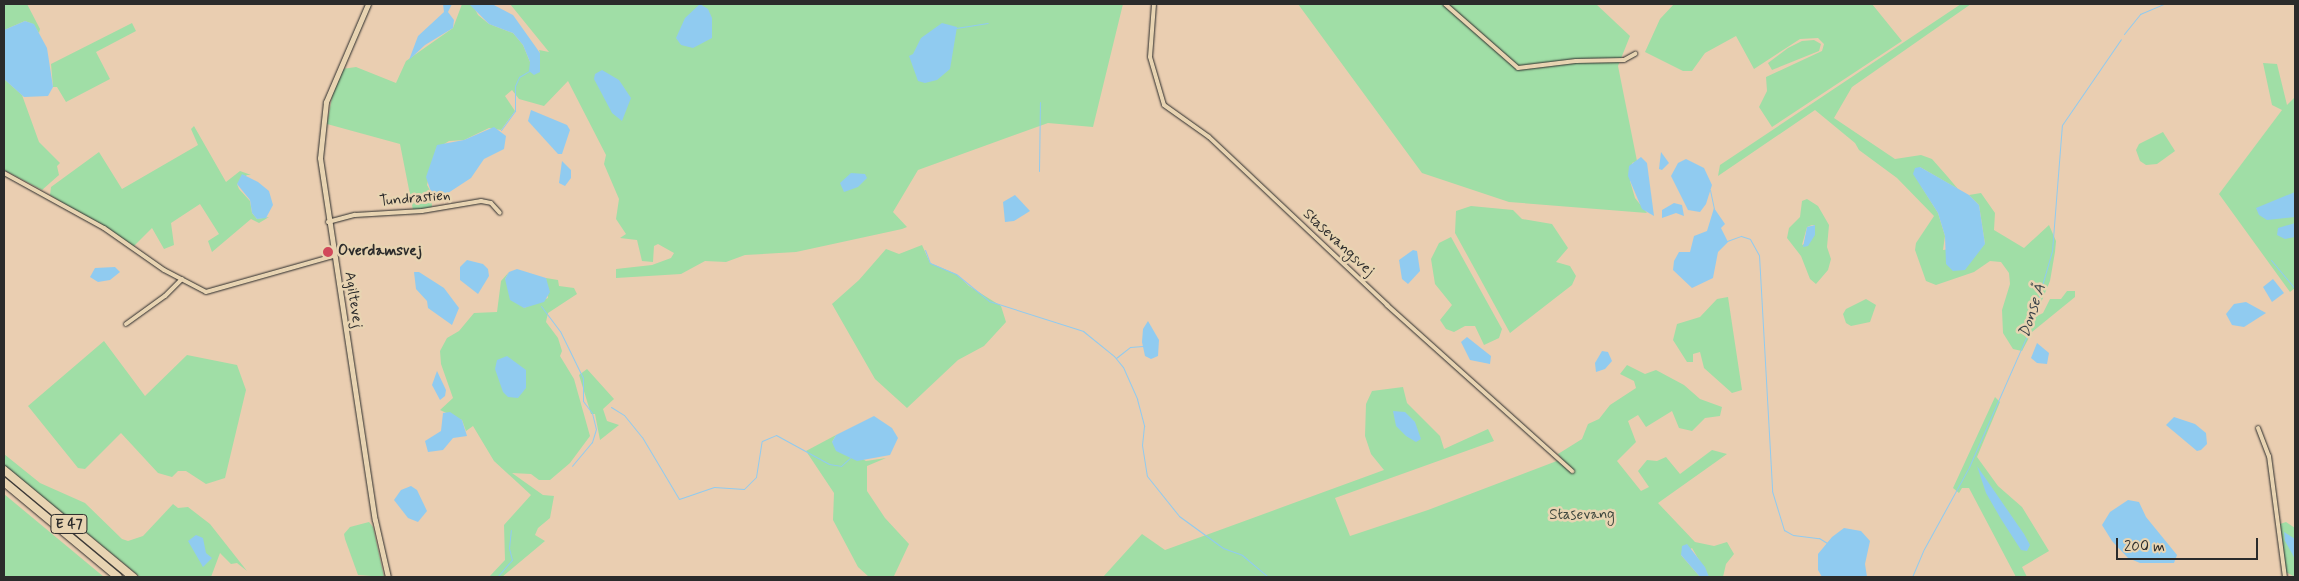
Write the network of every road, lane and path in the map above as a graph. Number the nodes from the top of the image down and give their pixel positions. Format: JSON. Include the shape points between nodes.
{"nodes":[{"id":1,"x":368,"y":4,"type":"edge"},
{"id":2,"x":1154,"y":4,"type":"edge"},
{"id":3,"x":1445,"y":4,"type":"edge"},
{"id":4,"x":1636,"y":54,"type":"dead end"},
{"id":5,"x":4,"y":173,"type":"edge"},
{"id":6,"x":500,"y":213,"type":"dead end"},
{"id":7,"x":328,"y":222,"type":"junction"},
{"id":8,"x":333,"y":256,"type":"junction"},
{"id":9,"x":182,"y":279,"type":"junction"},
{"id":10,"x":126,"y":324,"type":"dead end"},
{"id":11,"x":2258,"y":428,"type":"dead end"},
{"id":12,"x":4,"y":470,"type":"edge"},
{"id":13,"x":1572,"y":471,"type":"dead end"},
{"id":14,"x":4,"y":482,"type":"edge"},
{"id":15,"x":118,"y":577,"type":"edge"},
{"id":16,"x":133,"y":577,"type":"edge"},
{"id":17,"x":388,"y":577,"type":"edge"},
{"id":18,"x":2285,"y":577,"type":"edge"}],
"edges":[{"from":1,"to":7,"type":"street","name":"Agiltevej","via":[[338,69],[322,123],[320,158]]},
{"from":2,"to":13,"type":"street","name":"Stasevangsvej","via":[[1150,57],[1164,105],[1209,137],[1387,305]]},
{"from":3,"to":4,"type":"street","via":[[1518,68],[1576,61],[1624,60]]},
{"from":5,"to":9,"type":"street","via":[[104,228]]},
{"from":6,"to":7,"type":"street","name":"Tundrastien","via":[[491,203],[481,201],[422,211],[347,216]]},
{"from":7,"to":8,"type":"street","name":"Agiltevej"},
{"from":8,"to":9,"type":"street","via":[[210,291],[201,290]]},
{"from":8,"to":17,"type":"street","name":"Agiltevej","via":[[379,545]]},
{"from":9,"to":10,"type":"street","via":[[165,296]]},
{"from":11,"to":18,"type":"street","via":[[2269,456]]},
{"from":12,"to":16,"type":"highway","number":"E 47"},
{"from":14,"to":15,"type":"highway","number":"E 47"}]}
